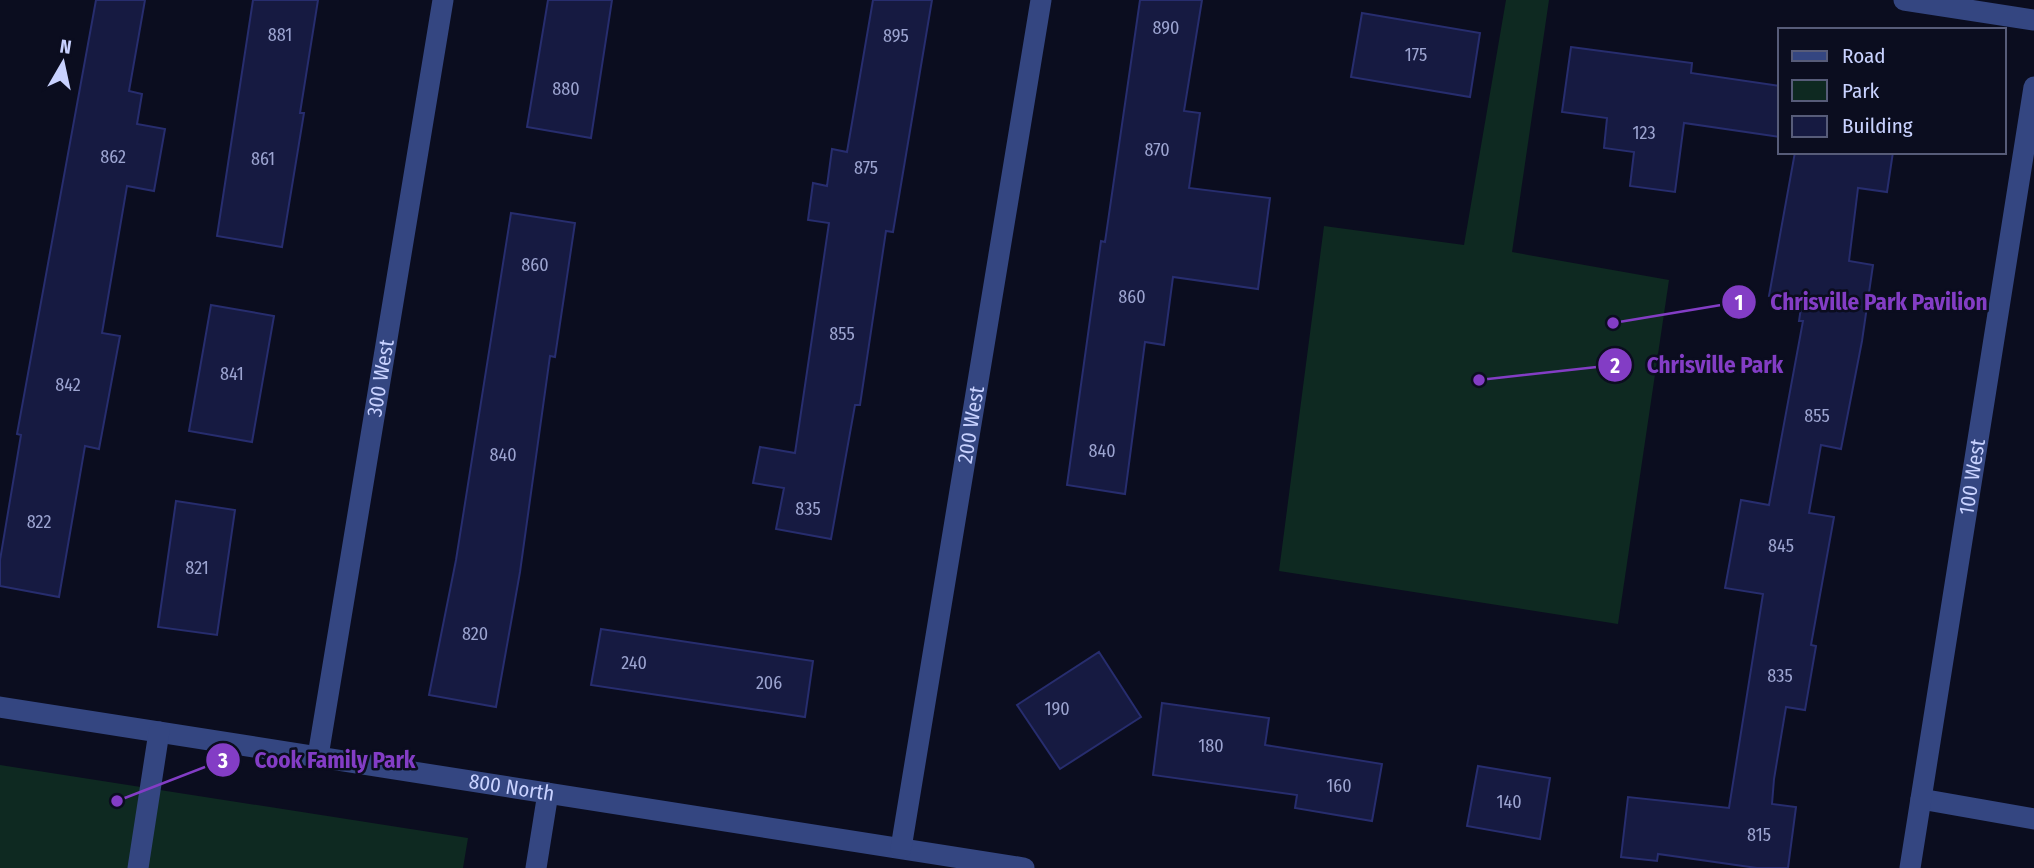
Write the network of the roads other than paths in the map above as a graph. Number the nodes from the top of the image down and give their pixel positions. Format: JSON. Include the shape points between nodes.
{"nodes":[{"id":1,"x":443,"y":0,"type":"edge"},
{"id":2,"x":1041,"y":0,"type":"edge"},
{"id":3,"x":1904,"y":0,"type":"edge"},
{"id":4,"x":2034,"y":20,"type":"edge"},
{"id":5,"x":2034,"y":87,"type":"edge"},
{"id":6,"x":2026,"y":189,"type":"edge"},
{"id":7,"x":0,"y":707,"type":"edge"},
{"id":8,"x":159,"y":732,"type":"junction"},
{"id":9,"x":318,"y":756,"type":"junction"},
{"id":10,"x":548,"y":793,"type":"junction"},
{"id":11,"x":1921,"y":799,"type":"junction"},
{"id":12,"x":2034,"y":819,"type":"edge"},
{"id":13,"x":901,"y":848,"type":"junction"},
{"id":14,"x":138,"y":868,"type":"edge"},
{"id":15,"x":536,"y":868,"type":"edge"},
{"id":16,"x":1024,"y":868,"type":"edge"},
{"id":17,"x":1910,"y":868,"type":"edge"}],
"edges":[{"from":1,"to":9,"type":"street","name":"300 West"},
{"from":2,"to":13,"type":"street","name":"200 West"},
{"from":3,"to":4,"type":"street"},
{"from":5,"to":6,"type":"street","name":"100 West"},
{"from":6,"to":11,"type":"street","name":"100 West"},
{"from":7,"to":8,"type":"street","name":"800 North"},
{"from":8,"to":9,"type":"street","name":"800 North"},
{"from":8,"to":14,"type":"street"},
{"from":9,"to":10,"type":"street","name":"800 North"},
{"from":10,"to":13,"type":"street","name":"800 North"},
{"from":10,"to":15,"type":"street"},
{"from":11,"to":12,"type":"street"},
{"from":11,"to":17,"type":"street","name":"100 West"},
{"from":13,"to":16,"type":"street","name":"800 North"}]}
